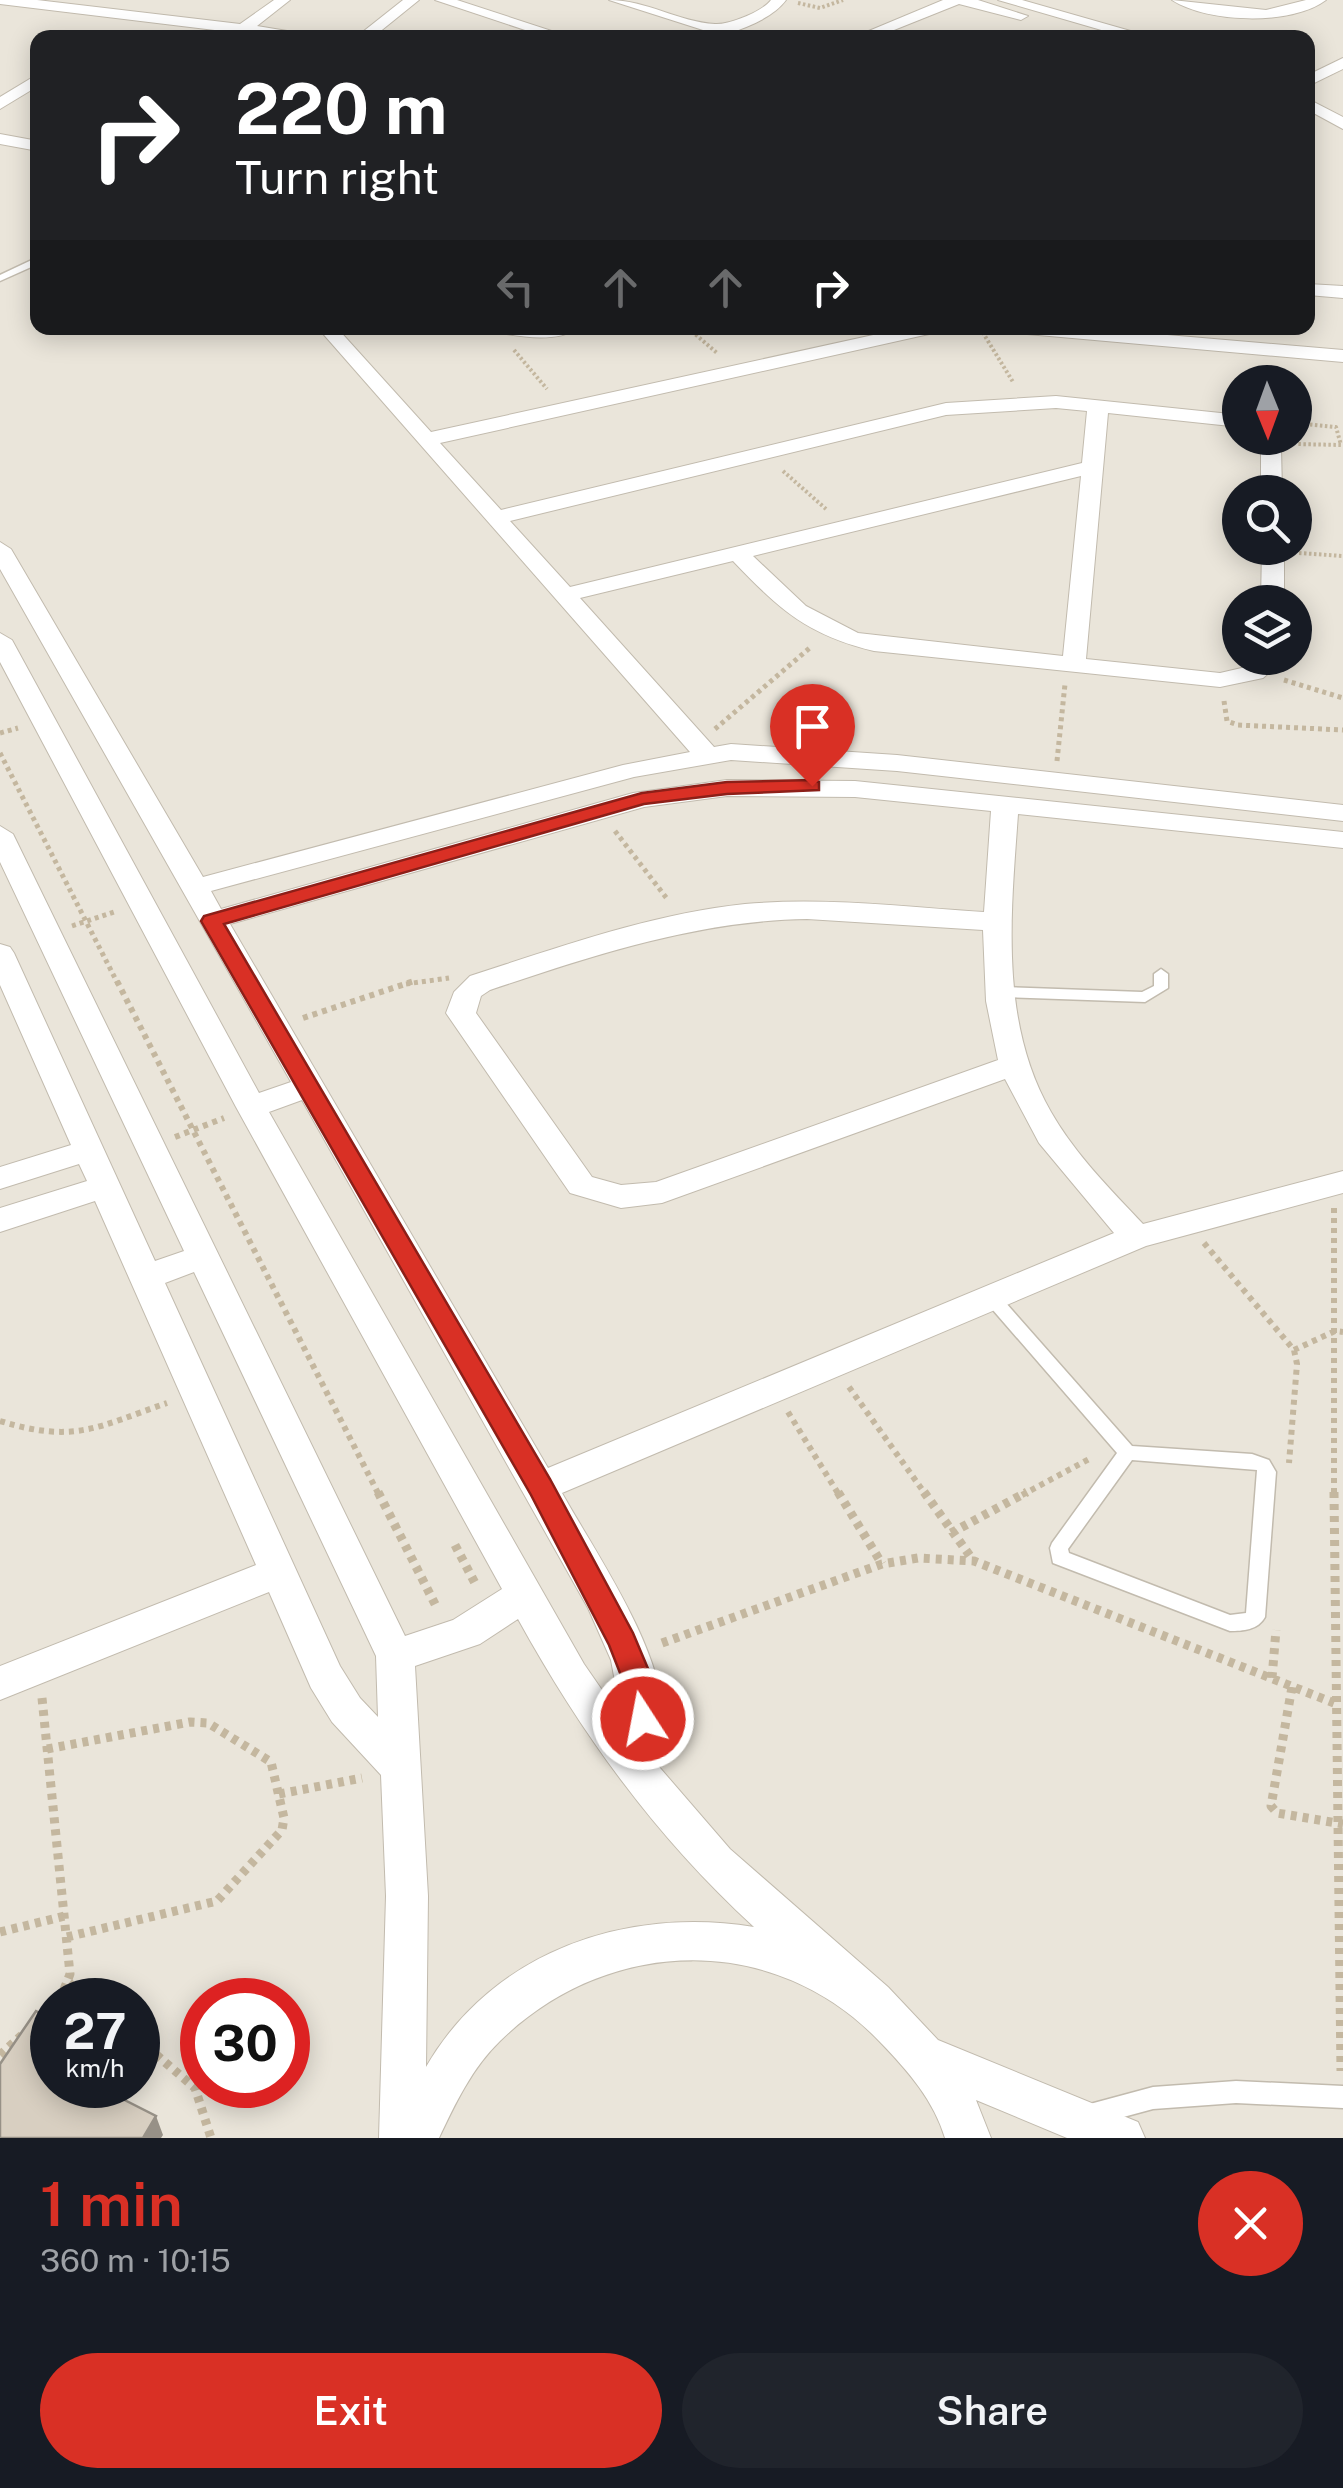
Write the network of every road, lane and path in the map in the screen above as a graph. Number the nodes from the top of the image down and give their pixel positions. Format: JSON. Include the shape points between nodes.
{"nodes":[{"id":1,"x":0,"y":0,"type":"edge"},
{"id":2,"x":283,"y":0,"type":"edge"},
{"id":3,"x":412,"y":0,"type":"edge"},
{"id":4,"x":442,"y":0,"type":"edge"},
{"id":5,"x":616,"y":0,"type":"edge"},
{"id":6,"x":779,"y":0,"type":"edge"},
{"id":7,"x":789,"y":0,"type":"edge"},
{"id":8,"x":843,"y":0,"type":"edge"},
{"id":9,"x":958,"y":0,"type":"edge"},
{"id":10,"x":1005,"y":0,"type":"edge"},
{"id":11,"x":1178,"y":0,"type":"edge"},
{"id":12,"x":1319,"y":0,"type":"edge"},
{"id":13,"x":31,"y":4,"type":"junction"},
{"id":14,"x":137,"y":16,"type":"junction"},
{"id":15,"x":0,"y":22,"type":"edge"},
{"id":16,"x":892,"y":25,"type":"junction"},
{"id":17,"x":244,"y":28,"type":"junction"},
{"id":18,"x":114,"y":30,"type":"dead end"},
{"id":19,"x":260,"y":30,"type":"edge"},
{"id":20,"x":373,"y":30,"type":"edge"},
{"id":21,"x":540,"y":30,"type":"edge"},
{"id":22,"x":720,"y":30,"type":"joint"},
{"id":23,"x":879,"y":30,"type":"edge"},
{"id":24,"x":910,"y":30,"type":"edge"},
{"id":25,"x":1073,"y":30,"type":"edge"},
{"id":26,"x":1118,"y":30,"type":"edge"},
{"id":27,"x":1343,"y":63,"type":"edge"},
{"id":28,"x":1315,"y":80,"type":"edge"},
{"id":29,"x":30,"y":86,"type":"edge"},
{"id":30,"x":1315,"y":88,"type":"edge"},
{"id":31,"x":0,"y":104,"type":"edge"},
{"id":32,"x":1343,"y":104,"type":"edge"},
{"id":33,"x":1315,"y":108,"type":"edge"},
{"id":34,"x":1343,"y":124,"type":"edge"},
{"id":35,"x":0,"y":138,"type":"edge"},
{"id":36,"x":30,"y":144,"type":"edge"},
{"id":37,"x":30,"y":264,"type":"edge"},
{"id":38,"x":0,"y":278,"type":"edge"},
{"id":39,"x":1315,"y":290,"type":"edge"},
{"id":40,"x":1343,"y":292,"type":"edge"},
{"id":41,"x":333,"y":335,"type":"edge"},
{"id":42,"x":528,"y":335,"type":"edge"},
{"id":43,"x":696,"y":335,"type":"edge"},
{"id":44,"x":897,"y":335,"type":"edge"},
{"id":45,"x":984,"y":335,"type":"edge"},
{"id":46,"x":1107,"y":335,"type":"edge"},
{"id":47,"x":1343,"y":356,"type":"edge"},
{"id":48,"x":736,"y":370,"type":"junction"},
{"id":49,"x":1025,"y":402,"type":"junction"},
{"id":50,"x":1098,"y":406,"type":"junction"},
{"id":51,"x":566,"y":408,"type":"junction"},
{"id":52,"x":1222,"y":420,"type":"edge"},
{"id":53,"x":1312,"y":425,"type":"edge"},
{"id":54,"x":430,"y":439,"type":"junction"},
{"id":55,"x":1312,"y":443,"type":"edge"},
{"id":56,"x":763,"y":453,"type":"junction"},
{"id":57,"x":1092,"y":468,"type":"junction"},
{"id":58,"x":498,"y":517,"type":"junction"},
{"id":59,"x":846,"y":527,"type":"junction"},
{"id":60,"x":0,"y":549,"type":"edge"},
{"id":61,"x":738,"y":553,"type":"junction"},
{"id":62,"x":1312,"y":553,"type":"edge"},
{"id":63,"x":1343,"y":556,"type":"edge"},
{"id":64,"x":568,"y":594,"type":"junction"},
{"id":65,"x":35,"y":613,"type":"junction"},
{"id":66,"x":0,"y":623,"type":"edge"},
{"id":67,"x":828,"y":632,"type":"junction"},
{"id":68,"x":0,"y":640,"type":"edge"},
{"id":69,"x":1071,"y":663,"type":"junction"},
{"id":70,"x":1244,"y":675,"type":"edge"},
{"id":71,"x":1283,"y":675,"type":"edge"},
{"id":72,"x":1220,"y":680,"type":"junction"},
{"id":73,"x":1343,"y":698,"type":"edge"},
{"id":74,"x":15,"y":712,"type":"dead end"},
{"id":75,"x":23,"y":727,"type":"dead end"},
{"id":76,"x":1343,"y":730,"type":"edge"},
{"id":77,"x":703,"y":748,"type":"junction"},
{"id":78,"x":0,"y":753,"type":"edge"},
{"id":79,"x":1054,"y":782,"type":"junction"},
{"id":80,"x":1220,"y":799,"type":"junction"},
{"id":81,"x":1005,"y":806,"type":"junction"},
{"id":82,"x":600,"y":810,"type":"junction"},
{"id":83,"x":1343,"y":814,"type":"edge"},
{"id":84,"x":1243,"y":828,"type":"junction"},
{"id":85,"x":0,"y":834,"type":"edge"},
{"id":86,"x":1343,"y":840,"type":"edge"},
{"id":87,"x":283,"y":864,"type":"junction"},
{"id":88,"x":192,"y":888,"type":"junction"},
{"id":89,"x":111,"y":894,"type":"dead end"},
{"id":90,"x":302,"y":895,"type":"junction"},
{"id":91,"x":130,"y":913,"type":"junction"},
{"id":92,"x":87,"y":921,"type":"junction"},
{"id":93,"x":211,"y":921,"type":"junction"},
{"id":94,"x":684,"y":921,"type":"junction"},
{"id":95,"x":997,"y":922,"type":"junction"},
{"id":96,"x":46,"y":934,"type":"junction"},
{"id":97,"x":0,"y":953,"type":"edge"},
{"id":98,"x":1161,"y":974,"type":"dead end"},
{"id":99,"x":480,"y":983,"type":"junction"},
{"id":100,"x":1001,"y":992,"type":"junction"},
{"id":101,"x":273,"y":1028,"type":"junction"},
{"id":102,"x":1014,"y":1065,"type":"junction"},
{"id":103,"x":307,"y":1087,"type":"junction"},
{"id":104,"x":251,"y":1108,"type":"junction"},
{"id":105,"x":194,"y":1130,"type":"junction"},
{"id":106,"x":150,"y":1146,"type":"junction"},
{"id":107,"x":90,"y":1150,"type":"junction"},
{"id":108,"x":0,"y":1178,"type":"edge"},
{"id":109,"x":1339,"y":1183,"type":"edge"},
{"id":110,"x":106,"y":1186,"type":"junction"},
{"id":111,"x":3,"y":1208,"type":"edge"},
{"id":112,"x":1188,"y":1224,"type":"junction"},
{"id":113,"x":1137,"y":1237,"type":"junction"},
{"id":114,"x":204,"y":1256,"type":"junction"},
{"id":115,"x":147,"y":1276,"type":"junction"},
{"id":116,"x":992,"y":1298,"type":"junction"},
{"id":117,"x":1339,"y":1332,"type":"edge"},
{"id":118,"x":1294,"y":1350,"type":"junction"},
{"id":119,"x":833,"y":1365,"type":"junction"},
{"id":120,"x":774,"y":1389,"type":"junction"},
{"id":121,"x":199,"y":1392,"type":"junction"},
{"id":122,"x":0,"y":1421,"type":"edge"},
{"id":123,"x":1123,"y":1448,"type":"junction"},
{"id":124,"x":1339,"y":1478,"type":"edge"},
{"id":125,"x":1288,"y":1482,"type":"dead end"},
{"id":126,"x":540,"y":1487,"type":"junction"},
{"id":127,"x":951,"y":1532,"type":"junction"},
{"id":128,"x":450,"y":1535,"type":"dead end"},
{"id":129,"x":974,"y":1561,"type":"junction"},
{"id":130,"x":882,"y":1564,"type":"junction"},
{"id":131,"x":281,"y":1571,"type":"junction"},
{"id":132,"x":526,"y":1593,"type":"junction"},
{"id":133,"x":477,"y":1596,"type":"dead end"},
{"id":134,"x":446,"y":1612,"type":"dead end"},
{"id":135,"x":1277,"y":1620,"type":"dead end"},
{"id":136,"x":1340,"y":1646,"type":"edge"},
{"id":137,"x":395,"y":1656,"type":"junction"},
{"id":138,"x":628,"y":1656,"type":"junction"},
{"id":139,"x":39,"y":1667,"type":"junction"},
{"id":140,"x":1272,"y":1678,"type":"junction"},
{"id":141,"x":0,"y":1682,"type":"edge"},
{"id":142,"x":1292,"y":1687,"type":"junction"},
{"id":143,"x":1334,"y":1703,"type":"junction"},
{"id":144,"x":48,"y":1749,"type":"junction"},
{"id":145,"x":625,"y":1758,"type":"junction"},
{"id":146,"x":403,"y":1770,"type":"junction"},
{"id":147,"x":280,"y":1794,"type":"junction"},
{"id":148,"x":1340,"y":1824,"type":"edge"},
{"id":149,"x":65,"y":1916,"type":"junction"},
{"id":150,"x":0,"y":1932,"type":"edge"},
{"id":151,"x":67,"y":1937,"type":"junction"},
{"id":152,"x":69,"y":1978,"type":"edge"},
{"id":153,"x":866,"y":1997,"type":"junction"},
{"id":154,"x":30,"y":2027,"type":"edge"},
{"id":155,"x":0,"y":2055,"type":"edge"},
{"id":156,"x":160,"y":2057,"type":"edge"},
{"id":157,"x":926,"y":2057,"type":"junction"},
{"id":158,"x":1342,"y":2097,"type":"edge"},
{"id":159,"x":1075,"y":2119,"type":"junction"},
{"id":160,"x":210,"y":2138,"type":"edge"},
{"id":161,"x":402,"y":2138,"type":"edge"},
{"id":162,"x":416,"y":2138,"type":"edge"},
{"id":163,"x":968,"y":2138,"type":"edge"},
{"id":164,"x":1122,"y":2138,"type":"edge"}],
"edges":[{"from":1,"to":13,"type":"street"},
{"from":2,"to":17,"type":"street"},
{"from":3,"to":20,"type":"street"},
{"from":4,"to":21,"type":"street"},
{"from":5,"to":22,"type":"street"},
{"from":6,"to":22,"type":"street","via":[[772,10]]},
{"from":7,"to":8,"type":"path","via":[[821,8]]},
{"from":9,"to":16,"type":"street"},
{"from":9,"to":25,"type":"street"},
{"from":10,"to":26,"type":"street"},
{"from":11,"to":12,"type":"street","via":[[1266,16]]},
{"from":13,"to":14,"type":"street"},
{"from":13,"to":15,"type":"street"},
{"from":14,"to":17,"type":"street"},
{"from":14,"to":18,"type":"street"},
{"from":16,"to":23,"type":"street"},
{"from":16,"to":24,"type":"street"},
{"from":17,"to":19,"type":"street"},
{"from":27,"to":28,"type":"street"},
{"from":29,"to":31,"type":"street"},
{"from":30,"to":32,"type":"street"},
{"from":33,"to":34,"type":"street"},
{"from":35,"to":36,"type":"street"},
{"from":37,"to":38,"type":"lane"},
{"from":39,"to":40,"type":"street"},
{"from":41,"to":54,"type":"street"},
{"from":42,"to":51,"type":"path","via":[[513,353]]},
{"from":43,"to":48,"type":"path"},
{"from":44,"to":48,"type":"street"},
{"from":45,"to":49,"type":"path"},
{"from":46,"to":47,"type":"street"},
{"from":48,"to":51,"type":"street"},
{"from":49,"to":50,"type":"street"},
{"from":49,"to":56,"type":"street","via":[[946,409]]},
{"from":50,"to":52,"type":"street"},
{"from":50,"to":57,"type":"street"},
{"from":51,"to":54,"type":"street"},
{"from":53,"to":55,"type":"path","via":[[1336,427],[1341,445]]},
{"from":54,"to":58,"type":"street"},
{"from":56,"to":58,"type":"street"},
{"from":56,"to":59,"type":"path"},
{"from":57,"to":59,"type":"street"},
{"from":57,"to":69,"type":"street"},
{"from":58,"to":64,"type":"street"},
{"from":59,"to":61,"type":"street"},
{"from":60,"to":65,"type":"street"},
{"from":61,"to":64,"type":"street"},
{"from":61,"to":67,"type":"street","via":[[802,618]]},
{"from":62,"to":63,"type":"path"},
{"from":64,"to":77,"type":"street"},
{"from":65,"to":66,"type":"street"},
{"from":65,"to":88,"type":"street"},
{"from":67,"to":69,"type":"street","via":[[874,644]]},
{"from":67,"to":77,"type":"path"},
{"from":68,"to":91,"type":"street"},
{"from":69,"to":72,"type":"street"},
{"from":69,"to":79,"type":"path"},
{"from":70,"to":72,"type":"street"},
{"from":71,"to":73,"type":"path","via":[[1298,690]]},
{"from":72,"to":76,"type":"path","via":[[1234,724]]},
{"from":74,"to":75,"type":"path"},
{"from":77,"to":79,"type":"street"},
{"from":77,"to":87,"type":"street"},
{"from":78,"to":92,"type":"path"},
{"from":79,"to":80,"type":"street"},
{"from":80,"to":83,"type":"street"},
{"from":80,"to":84,"type":"street"},
{"from":81,"to":82,"type":"street","via":[[770,786],[684,792]]},
{"from":81,"to":84,"type":"street"},
{"from":81,"to":95,"type":"street"},
{"from":82,"to":90,"type":"street"},
{"from":82,"to":94,"type":"path"},
{"from":84,"to":86,"type":"street"},
{"from":85,"to":96,"type":"street"},
{"from":87,"to":88,"type":"street"},
{"from":87,"to":90,"type":"street"},
{"from":88,"to":93,"type":"street"},
{"from":89,"to":91,"type":"path"},
{"from":90,"to":93,"type":"street"},
{"from":91,"to":92,"type":"path"},
{"from":91,"to":104,"type":"street"},
{"from":92,"to":96,"type":"path"},
{"from":92,"to":105,"type":"path"},
{"from":93,"to":101,"type":"street"},
{"from":94,"to":95,"type":"street","via":[[806,912]]},
{"from":94,"to":99,"type":"street"},
{"from":95,"to":100,"type":"street"},
{"from":96,"to":106,"type":"street"},
{"from":97,"to":107,"type":"street"},
{"from":98,"to":100,"type":"lane","via":[[1161,988],[1145,996]]},
{"from":99,"to":101,"type":"path","via":[[414,980]]},
{"from":99,"to":102,"type":"street","via":[[462,1002],[466,1024],[581,1185],[605,1197],[662,1192]]},
{"from":100,"to":102,"type":"street"},
{"from":101,"to":103,"type":"street"},
{"from":102,"to":113,"type":"street","via":[[1060,1151]]},
{"from":103,"to":104,"type":"street"},
{"from":103,"to":126,"type":"street"},
{"from":104,"to":105,"type":"path"},
{"from":104,"to":132,"type":"street"},
{"from":105,"to":106,"type":"path"},
{"from":105,"to":134,"type":"path","via":[[432,1603]]},
{"from":106,"to":114,"type":"street"},
{"from":107,"to":108,"type":"street"},
{"from":107,"to":110,"type":"street"},
{"from":109,"to":112,"type":"street"},
{"from":109,"to":117,"type":"path"},
{"from":110,"to":111,"type":"street"},
{"from":110,"to":115,"type":"street"},
{"from":112,"to":113,"type":"street"},
{"from":112,"to":118,"type":"path"},
{"from":113,"to":116,"type":"street"},
{"from":114,"to":115,"type":"street"},
{"from":114,"to":137,"type":"street"},
{"from":115,"to":121,"type":"street"},
{"from":116,"to":119,"type":"street"},
{"from":116,"to":123,"type":"lane"},
{"from":117,"to":118,"type":"path"},
{"from":117,"to":124,"type":"path"},
{"from":118,"to":125,"type":"path"},
{"from":119,"to":120,"type":"street"},
{"from":119,"to":127,"type":"path"},
{"from":120,"to":126,"type":"street"},
{"from":120,"to":130,"type":"path"},
{"from":121,"to":122,"type":"path","via":[[78,1433],[42,1434]]},
{"from":121,"to":131,"type":"street"},
{"from":123,"to":123,"type":"lane","via":[[1059,1548],[1060,1558],[1230,1623],[1250,1620],[1257,1599],[1263,1465]]},
{"from":123,"to":127,"type":"path"},
{"from":124,"to":136,"type":"path"},
{"from":126,"to":138,"type":"street"},
{"from":127,"to":129,"type":"path"},
{"from":128,"to":133,"type":"path"},
{"from":129,"to":130,"type":"path"},
{"from":129,"to":140,"type":"path"},
{"from":130,"to":138,"type":"path"},
{"from":131,"to":139,"type":"street"},
{"from":131,"to":146,"type":"street","via":[[325,1676],[346,1710]]},
{"from":132,"to":137,"type":"street","via":[[466,1632]]},
{"from":132,"to":145,"type":"street"},
{"from":135,"to":140,"type":"path"},
{"from":136,"to":143,"type":"path"},
{"from":137,"to":146,"type":"street"},
{"from":138,"to":145,"type":"street","via":[[643,1719]]},
{"from":139,"to":141,"type":"street"},
{"from":139,"to":144,"type":"path"},
{"from":140,"to":142,"type":"path"},
{"from":142,"to":143,"type":"path"},
{"from":142,"to":148,"type":"path","via":[[1271,1806],[1280,1814]]},
{"from":143,"to":148,"type":"path"},
{"from":144,"to":147,"type":"path","via":[[199,1722],[271,1762]]},
{"from":144,"to":149,"type":"path"},
{"from":145,"to":153,"type":"street","via":[[747,1893]]},
{"from":146,"to":147,"type":"path"},
{"from":146,"to":161,"type":"street"},
{"from":147,"to":151,"type":"path","via":[[282,1830],[217,1901]]},
{"from":148,"to":158,"type":"path"},
{"from":149,"to":150,"type":"path"},
{"from":149,"to":151,"type":"path"},
{"from":151,"to":152,"type":"path"},
{"from":153,"to":157,"type":"street"},
{"from":153,"to":162,"type":"street","via":[[792,1955],[743,1944],[710,1937],[627,1944],[549,1974],[480,2026],[429,2100]]},
{"from":154,"to":155,"type":"path"},
{"from":156,"to":160,"type":"path","via":[[192,2084]]},
{"from":157,"to":159,"type":"street"},
{"from":157,"to":163,"type":"street"},
{"from":158,"to":159,"type":"lane","via":[[1236,2092],[1153,2098]]},
{"from":159,"to":164,"type":"street"}]}
